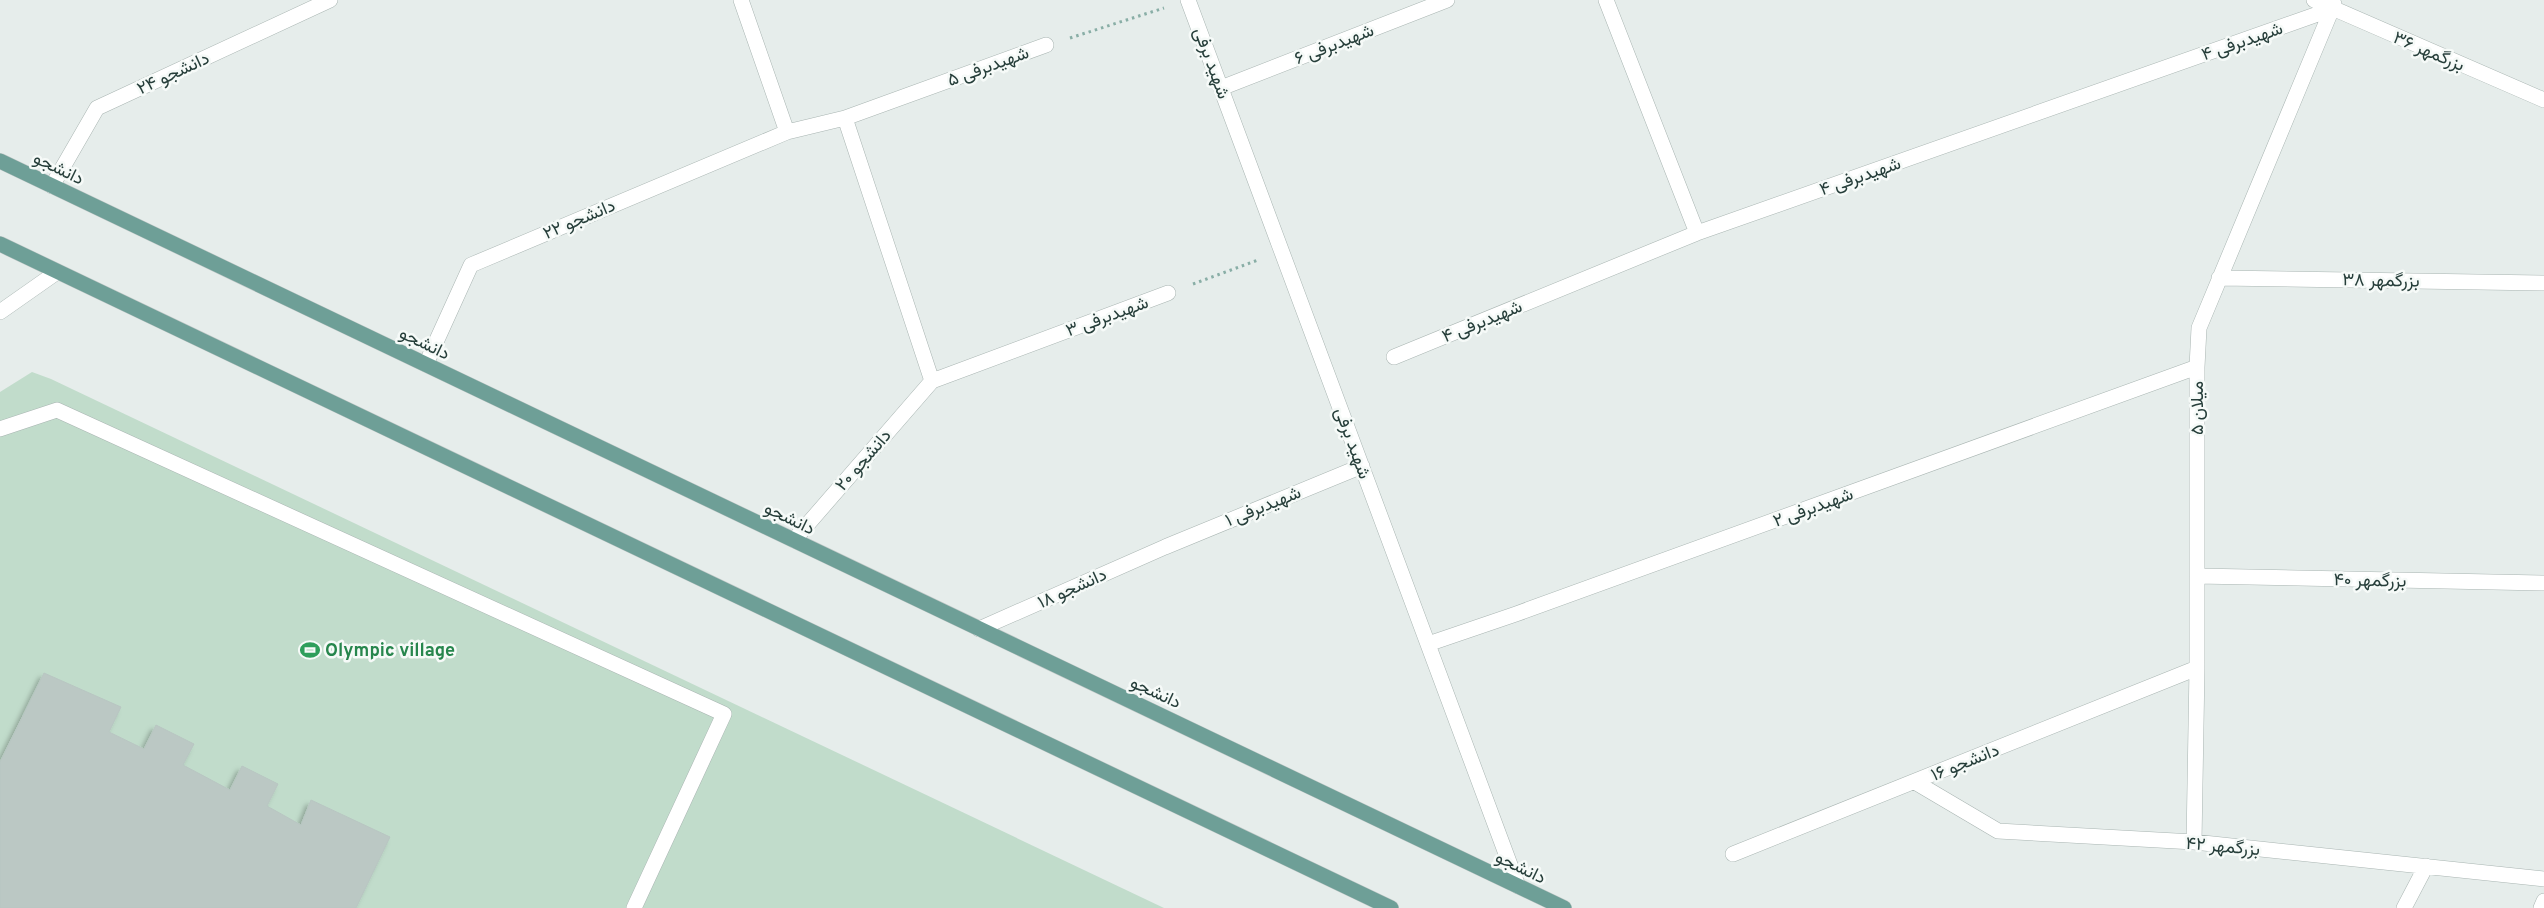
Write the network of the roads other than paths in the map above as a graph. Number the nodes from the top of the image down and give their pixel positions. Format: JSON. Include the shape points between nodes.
{"nodes":[{"id":1,"x":330,"y":0,"type":"edge"},
{"id":2,"x":741,"y":0,"type":"edge"},
{"id":3,"x":1188,"y":0,"type":"edge"},
{"id":4,"x":1447,"y":0,"type":"edge"},
{"id":5,"x":1606,"y":0,"type":"edge"},
{"id":6,"x":2314,"y":0,"type":"edge"},
{"id":7,"x":2334,"y":5,"type":"edge"},
{"id":8,"x":1046,"y":45,"type":"road end"},
{"id":9,"x":1221,"y":88,"type":"junction"},
{"id":10,"x":2544,"y":100,"type":"edge"},
{"id":11,"x":844,"y":118,"type":"junction"},
{"id":12,"x":788,"y":132,"type":"junction"},
{"id":13,"x":0,"y":161,"type":"edge"},
{"id":14,"x":52,"y":186,"type":"junction"},
{"id":15,"x":1697,"y":233,"type":"junction"},
{"id":16,"x":0,"y":244,"type":"edge"},
{"id":17,"x":57,"y":272,"type":"junction"},
{"id":18,"x":2219,"y":278,"type":"junction"},
{"id":19,"x":2544,"y":283,"type":"edge"},
{"id":20,"x":1168,"y":293,"type":"road end"},
{"id":21,"x":0,"y":312,"type":"edge"},
{"id":22,"x":1394,"y":357,"type":"dead end"},
{"id":23,"x":426,"y":364,"type":"junction"},
{"id":24,"x":2197,"y":367,"type":"junction"},
{"id":25,"x":932,"y":381,"type":"junction"},
{"id":26,"x":0,"y":429,"type":"edge"},
{"id":27,"x":1362,"y":466,"type":"junction"},
{"id":28,"x":794,"y":540,"type":"junction"},
{"id":29,"x":1165,"y":547,"type":"joint"},
{"id":30,"x":2197,"y":576,"type":"junction"},
{"id":31,"x":2544,"y":583,"type":"edge"},
{"id":32,"x":979,"y":629,"type":"junction"},
{"id":33,"x":1428,"y":644,"type":"junction"},
{"id":34,"x":2197,"y":668,"type":"junction"},
{"id":35,"x":1915,"y":782,"type":"junction"},
{"id":36,"x":2194,"y":842,"type":"junction"},
{"id":37,"x":1733,"y":854,"type":"dead end"},
{"id":38,"x":2426,"y":866,"type":"junction"},
{"id":39,"x":2544,"y":879,"type":"edge"},
{"id":40,"x":1518,"y":886,"type":"junction"},
{"id":41,"x":2544,"y":901,"type":"edge"},
{"id":42,"x":634,"y":908,"type":"edge"},
{"id":43,"x":1391,"y":908,"type":"edge"},
{"id":44,"x":1564,"y":908,"type":"edge"},
{"id":45,"x":2404,"y":908,"type":"edge"},
{"id":46,"x":2541,"y":908,"type":"edge"}],
"edges":[{"from":1,"to":14,"type":"street","name":"دانشجو ۲۴","via":[[97,108]]},
{"from":2,"to":12,"type":"street"},
{"from":3,"to":9,"type":"street","name":"شهید برفی"},
{"from":4,"to":9,"type":"street","name":"شهیدبرفی ۶"},
{"from":5,"to":15,"type":"street"},
{"from":6,"to":7,"type":"street","name":"بزرگمهر ۳۶"},
{"from":7,"to":10,"type":"street","name":"بزرگمهر ۳۶"},
{"from":7,"to":15,"type":"street","name":"شهیدبرفی ۴"},
{"from":7,"to":18,"type":"street","name":"میلان ۵"},
{"from":8,"to":11,"type":"street","name":"شهیدبرفی ۵"},
{"from":9,"to":27,"type":"street","name":"شهید برفی"},
{"from":11,"to":12,"type":"street","name":"شهیدبرفی ۵"},
{"from":11,"to":25,"type":"street"},
{"from":12,"to":23,"type":"street","name":"دانشجو ۲۲","via":[[471,265]]},
{"from":13,"to":14,"type":"main road","name":"دانشجو"},
{"from":14,"to":23,"type":"main road","name":"دانشجو"},
{"from":15,"to":22,"type":"street","name":"شهیدبرفی ۴"},
{"from":16,"to":17,"type":"main road"},
{"from":17,"to":21,"type":"street"},
{"from":17,"to":43,"type":"main road"},
{"from":18,"to":19,"type":"street","name":"بزرگمهر ۳۸"},
{"from":18,"to":24,"type":"street","name":"میلان ۵","via":[[2199,328]]},
{"from":20,"to":25,"type":"street","name":"شهیدبرفی ۳"},
{"from":23,"to":28,"type":"main road","name":"دانشجو"},
{"from":24,"to":30,"type":"street","name":"میلان ۵"},
{"from":24,"to":33,"type":"street","name":"شهیدبرفی ۲"},
{"from":25,"to":28,"type":"street","name":"دانشجو ۲۰"},
{"from":26,"to":42,"type":"street","via":[[57,410],[724,714]]},
{"from":27,"to":29,"type":"street","name":"شهیدبرفی ۱"},
{"from":27,"to":33,"type":"street","name":"شهید برفی"},
{"from":28,"to":32,"type":"main road","name":"دانشجو"},
{"from":29,"to":32,"type":"street","name":"دانشجو ۱۸"},
{"from":30,"to":31,"type":"street","name":"بزرگمهر ۴۰"},
{"from":30,"to":34,"type":"street","name":"میلان ۵"},
{"from":32,"to":40,"type":"main road","name":"دانشجو"},
{"from":33,"to":40,"type":"street","name":"شهید برفی"},
{"from":34,"to":35,"type":"street","name":"دانشجو ۱۶"},
{"from":34,"to":36,"type":"street","name":"میلان ۵"},
{"from":35,"to":36,"type":"street","name":"بزرگمهر ۴۲","via":[[1998,831]]},
{"from":35,"to":37,"type":"street","name":"دانشجو ۱۶"},
{"from":36,"to":38,"type":"street","name":"بزرگمهر ۴۲"},
{"from":38,"to":39,"type":"street","name":"بزرگمهر ۴۲"},
{"from":38,"to":45,"type":"street"},
{"from":40,"to":44,"type":"main road","name":"دانشجو"},
{"from":41,"to":46,"type":"street"}]}
